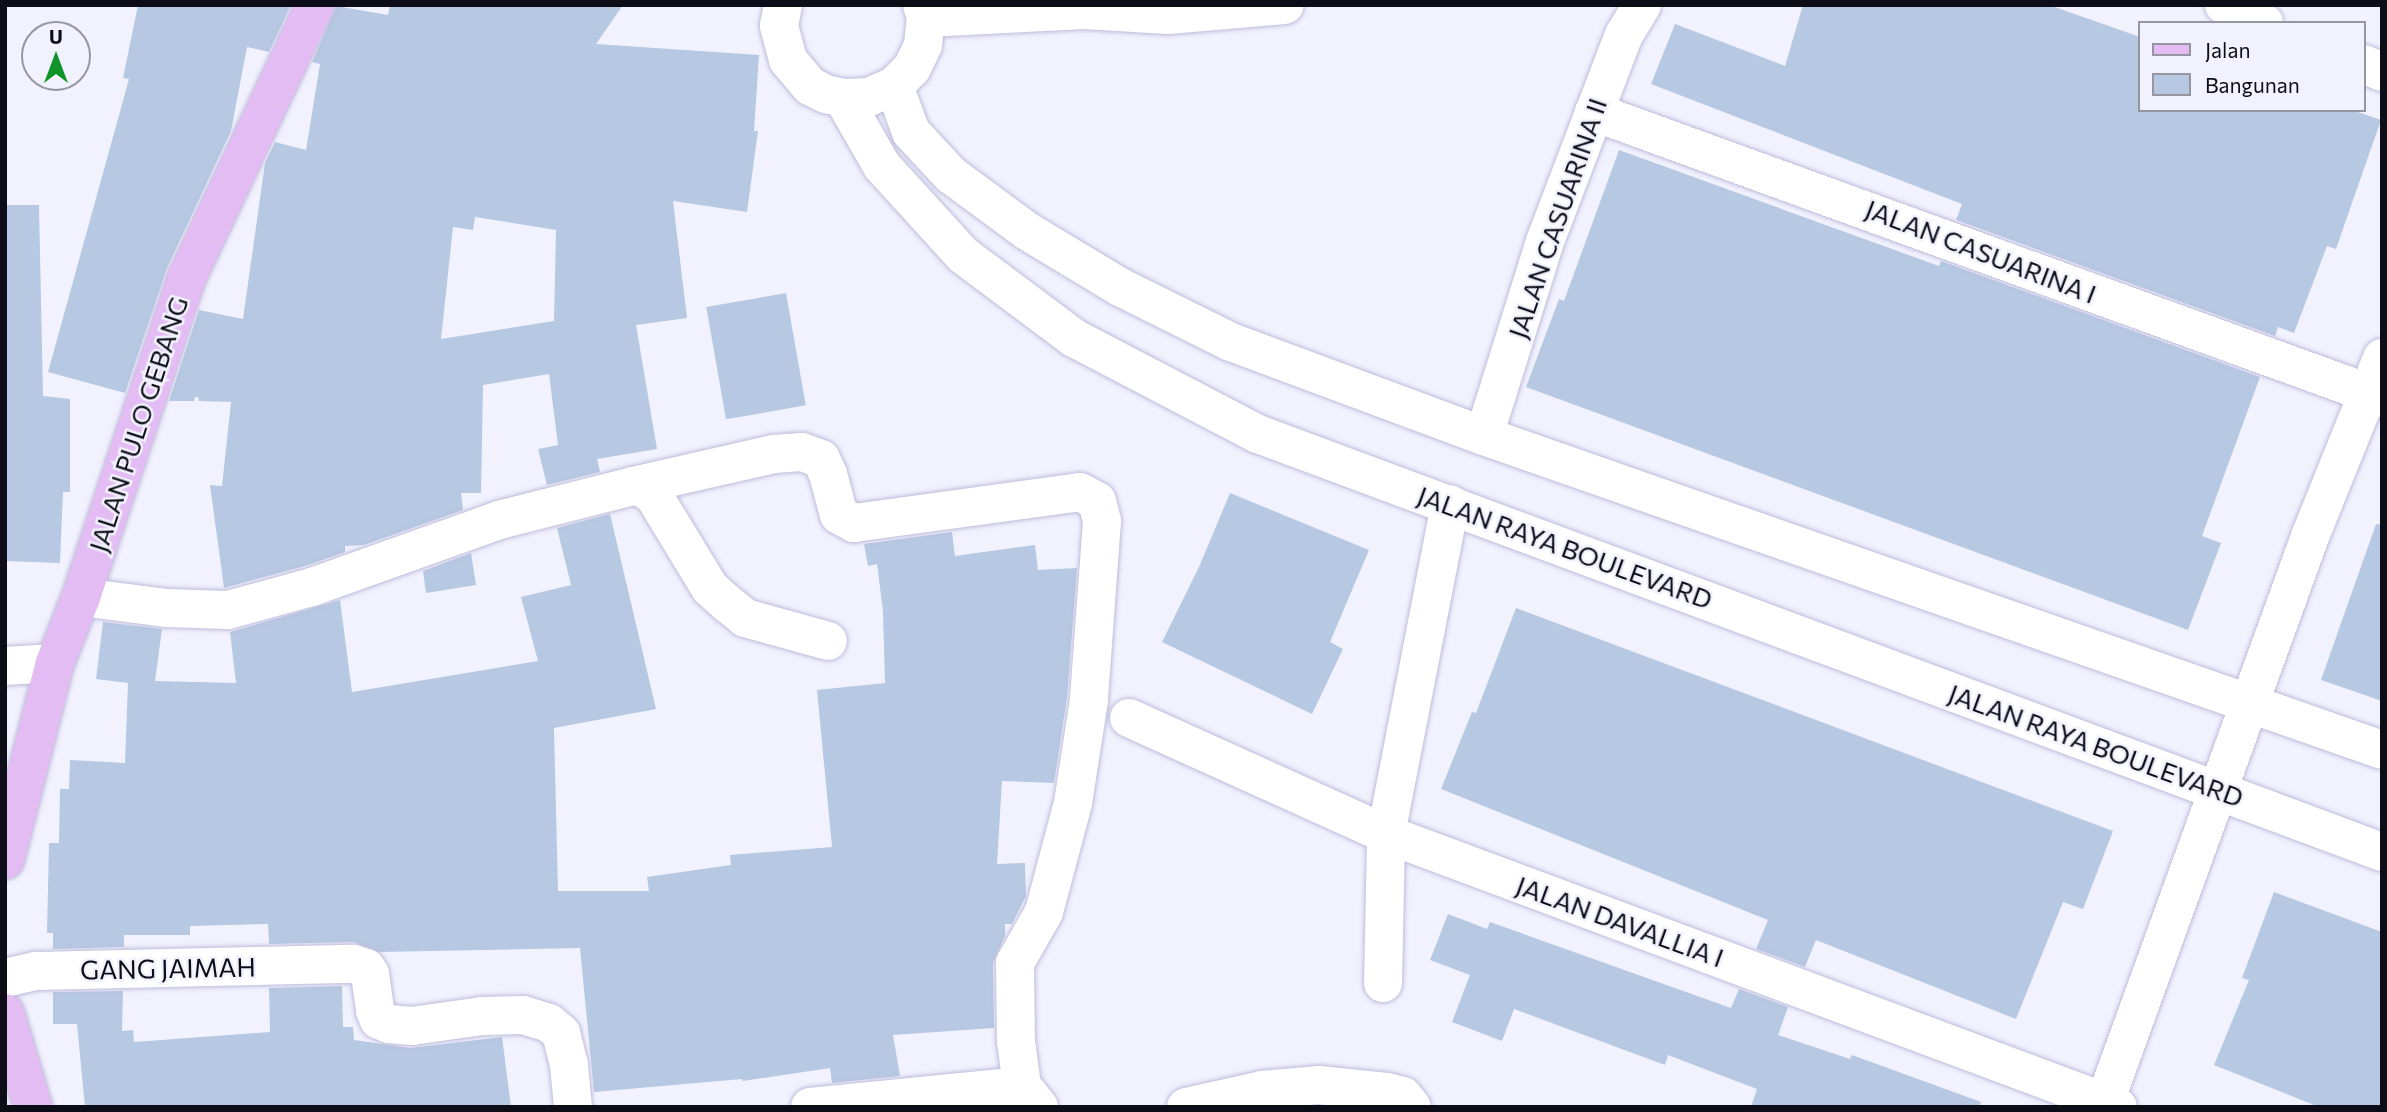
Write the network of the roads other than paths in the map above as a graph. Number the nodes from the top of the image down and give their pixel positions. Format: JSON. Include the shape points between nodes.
{"nodes":[{"id":1,"x":315,"y":5,"type":"edge"},
{"id":2,"x":1285,"y":5,"type":"edge"},
{"id":3,"x":1643,"y":5,"type":"edge"},
{"id":4,"x":2224,"y":5,"type":"edge"},
{"id":5,"x":773,"y":12,"type":"edge"},
{"id":6,"x":924,"y":12,"type":"edge"},
{"id":7,"x":2260,"y":21,"type":"edge"},
{"id":8,"x":2366,"y":65,"type":"edge"},
{"id":9,"x":2382,"y":72,"type":"edge"},
{"id":10,"x":894,"y":86,"type":"junction"},
{"id":11,"x":843,"y":98,"type":"junction"},
{"id":12,"x":1594,"y":111,"type":"junction"},
{"id":13,"x":2382,"y":358,"type":"edge"},
{"id":14,"x":2375,"y":396,"type":"edge"},
{"id":15,"x":1484,"y":436,"type":"junction"},
{"id":16,"x":633,"y":486,"type":"junction"},
{"id":17,"x":1450,"y":504,"type":"junction"},
{"id":18,"x":81,"y":597,"type":"junction"},
{"id":19,"x":828,"y":641,"type":"dead end"},
{"id":20,"x":55,"y":663,"type":"junction"},
{"id":21,"x":5,"y":666,"type":"edge"},
{"id":22,"x":2251,"y":702,"type":"junction"},
{"id":23,"x":1129,"y":718,"type":"dead end"},
{"id":24,"x":2382,"y":750,"type":"edge"},
{"id":25,"x":2219,"y":791,"type":"junction"},
{"id":26,"x":1386,"y":834,"type":"junction"},
{"id":27,"x":2382,"y":852,"type":"edge"},
{"id":28,"x":5,"y":860,"type":"edge"},
{"id":29,"x":5,"y":978,"type":"edge"},
{"id":30,"x":1383,"y":983,"type":"dead end"},
{"id":31,"x":6,"y":1016,"type":"edge"},
{"id":32,"x":1030,"y":1096,"type":"edge"},
{"id":33,"x":2109,"y":1105,"type":"edge"},
{"id":34,"x":33,"y":1107,"type":"edge"},
{"id":35,"x":573,"y":1107,"type":"edge"},
{"id":36,"x":810,"y":1107,"type":"edge"},
{"id":37,"x":1186,"y":1107,"type":"edge"},
{"id":38,"x":1412,"y":1107,"type":"edge"}],
"edges":[{"from":1,"to":18,"type":"main road","name":"JALAN PULO GEBANG","via":[[187,277]]},
{"from":2,"to":6,"type":"street","via":[[1168,15],[1084,10]]},
{"from":3,"to":12,"type":"street","name":"JALAN CASUARINA II","via":[[1624,35]]},
{"from":4,"to":7,"type":"street"},
{"from":5,"to":11,"type":"street","via":[[785,55],[798,74],[826,94]]},
{"from":6,"to":10,"type":"street","via":[[923,45],[912,68]]},
{"from":8,"to":9,"type":"street"},
{"from":10,"to":11,"type":"street","via":[[869,97]]},
{"from":10,"to":15,"type":"street","via":[[911,132],[951,175],[1027,231],[1120,287],[1231,342]]},
{"from":11,"to":17,"type":"street","name":"JALAN RAYA BOULEVARD","via":[[882,166],[963,255],[1074,338],[1258,434]]},
{"from":12,"to":14,"type":"street","name":"JALAN CASUARINA I"},
{"from":12,"to":15,"type":"street","name":"JALAN CASUARINA II","via":[[1544,244]]},
{"from":13,"to":14,"type":"street"},
{"from":14,"to":22,"type":"street","via":[[2311,534]]},
{"from":15,"to":22,"type":"street"},
{"from":16,"to":18,"type":"street","via":[[499,520],[313,587],[228,610]]},
{"from":16,"to":19,"type":"street","via":[[654,496],[710,588],[745,618]]},
{"from":16,"to":32,"type":"street","via":[[774,454],[802,452],[821,459],[839,515],[854,523],[1080,492],[1097,501],[1102,521],[1090,687],[1073,803],[1044,912],[1015,963],[1016,1041]]},
{"from":17,"to":25,"type":"street","name":"JALAN RAYA BOULEVARD"},
{"from":17,"to":26,"type":"street"},
{"from":18,"to":20,"type":"main road","name":"JALAN PULO GEBANG"},
{"from":20,"to":21,"type":"street"},
{"from":20,"to":28,"type":"main road","name":"JALAN PULO GEBANG"},
{"from":22,"to":24,"type":"street"},
{"from":22,"to":25,"type":"street"},
{"from":23,"to":26,"type":"street","name":"JALAN DAVALLIA I"},
{"from":25,"to":27,"type":"street","name":"JALAN RAYA BOULEVARD"},
{"from":25,"to":33,"type":"street"},
{"from":26,"to":30,"type":"street"},
{"from":26,"to":33,"type":"street","name":"JALAN DAVALLIA I"},
{"from":29,"to":35,"type":"street","name":"GANG JAIMAH","via":[[36,971],[331,963],[366,968],[374,1012],[389,1024],[412,1026],[523,1015],[549,1023],[561,1033]]},
{"from":31,"to":34,"type":"main road"},
{"from":32,"to":36,"type":"street"},
{"from":37,"to":38,"type":"street","via":[[1262,1090],[1319,1085],[1387,1091],[1403,1096]]}]}
